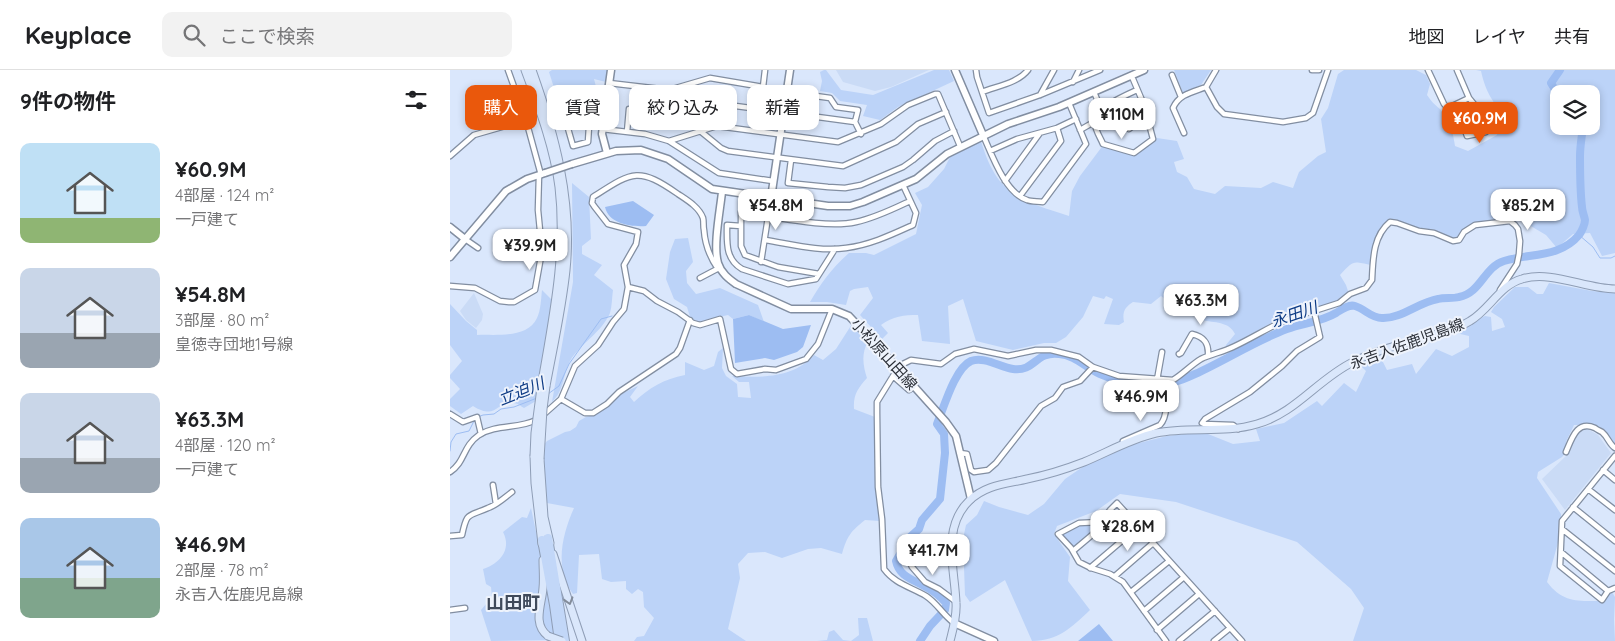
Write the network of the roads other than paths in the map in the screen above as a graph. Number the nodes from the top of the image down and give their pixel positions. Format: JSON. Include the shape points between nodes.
{"nodes":[{"id":1,"x":508,"y":70,"type":"edge"},
{"id":2,"x":525,"y":70,"type":"edge"},
{"id":3,"x":532,"y":70,"type":"edge"},
{"id":4,"x":611,"y":70,"type":"edge"},
{"id":5,"x":765,"y":70,"type":"edge"},
{"id":6,"x":790,"y":70,"type":"edge"},
{"id":7,"x":955,"y":70,"type":"edge"},
{"id":8,"x":976,"y":70,"type":"edge"},
{"id":9,"x":1028,"y":70,"type":"edge"},
{"id":10,"x":1054,"y":70,"type":"edge"},
{"id":11,"x":1079,"y":70,"type":"edge"},
{"id":12,"x":1100,"y":70,"type":"edge"},
{"id":13,"x":1144,"y":70,"type":"edge"},
{"id":14,"x":1216,"y":70,"type":"edge"},
{"id":15,"x":1312,"y":70,"type":"edge"},
{"id":16,"x":1319,"y":70,"type":"edge"},
{"id":17,"x":1328,"y":70,"type":"edge"},
{"id":18,"x":1428,"y":70,"type":"edge"},
{"id":19,"x":1457,"y":70,"type":"edge"},
{"id":20,"x":1172,"y":75,"type":"dead end"},
{"id":21,"x":1131,"y":76,"type":"junction"},
{"id":22,"x":1073,"y":82,"type":"junction"},
{"id":23,"x":609,"y":83,"type":"joint"},
{"id":24,"x":513,"y":85,"type":"edge"},
{"id":25,"x":787,"y":85,"type":"edge"},
{"id":26,"x":1206,"y":87,"type":"junction"},
{"id":27,"x":1137,"y":90,"type":"junction"},
{"id":28,"x":982,"y":92,"type":"junction"},
{"id":29,"x":1094,"y":92,"type":"junction"},
{"id":30,"x":1040,"y":95,"type":"junction"},
{"id":31,"x":819,"y":96,"type":"edge"},
{"id":32,"x":1181,"y":97,"type":"junction"},
{"id":33,"x":1469,"y":98,"type":"junction"},
{"id":34,"x":1069,"y":103,"type":"junction"},
{"id":35,"x":747,"y":107,"type":"edge"},
{"id":36,"x":1448,"y":108,"type":"junction"},
{"id":37,"x":590,"y":110,"type":"joint"},
{"id":38,"x":1102,"y":110,"type":"junction"},
{"id":39,"x":946,"y":112,"type":"junction"},
{"id":40,"x":1147,"y":115,"type":"junction"},
{"id":41,"x":819,"y":117,"type":"edge"},
{"id":42,"x":1076,"y":119,"type":"junction"},
{"id":43,"x":1095,"y":120,"type":"junction"},
{"id":44,"x":856,"y":122,"type":"junction"},
{"id":45,"x":1057,"y":128,"type":"junction"},
{"id":46,"x":737,"y":129,"type":"edge"},
{"id":47,"x":491,"y":130,"type":"edge"},
{"id":48,"x":529,"y":130,"type":"edge"},
{"id":49,"x":602,"y":130,"type":"edge"},
{"id":50,"x":614,"y":130,"type":"edge"},
{"id":51,"x":699,"y":130,"type":"joint"},
{"id":52,"x":781,"y":130,"type":"edge"},
{"id":53,"x":1080,"y":130,"type":"junction"},
{"id":54,"x":954,"y":131,"type":"junction"},
{"id":55,"x":627,"y":132,"type":"junction"},
{"id":56,"x":1040,"y":132,"type":"junction"},
{"id":57,"x":1184,"y":133,"type":"dead end"},
{"id":58,"x":861,"y":134,"type":"junction"},
{"id":59,"x":780,"y":135,"type":"junction"},
{"id":60,"x":984,"y":135,"type":"junction"},
{"id":61,"x":669,"y":141,"type":"junction"},
{"id":62,"x":960,"y":146,"type":"junction"},
{"id":63,"x":990,"y":151,"type":"junction"},
{"id":64,"x":607,"y":153,"type":"junction"},
{"id":65,"x":450,"y":156,"type":"edge"},
{"id":66,"x":776,"y":158,"type":"junction"},
{"id":67,"x":791,"y":160,"type":"junction"},
{"id":68,"x":541,"y":174,"type":"junction"},
{"id":69,"x":773,"y":181,"type":"junction"},
{"id":70,"x":1004,"y":181,"type":"junction"},
{"id":71,"x":903,"y":185,"type":"junction"},
{"id":72,"x":722,"y":192,"type":"junction"},
{"id":73,"x":1020,"y":196,"type":"junction"},
{"id":74,"x":771,"y":198,"type":"junction"},
{"id":75,"x":910,"y":201,"type":"junction"},
{"id":76,"x":768,"y":216,"type":"junction"},
{"id":77,"x":741,"y":226,"type":"junction"},
{"id":78,"x":450,"y":227,"type":"edge"},
{"id":79,"x":465,"y":240,"type":"junction"},
{"id":80,"x":765,"y":240,"type":"junction"},
{"id":81,"x":478,"y":248,"type":"dead end"},
{"id":82,"x":835,"y":249,"type":"junction"},
{"id":83,"x":450,"y":257,"type":"edge"},
{"id":84,"x":761,"y":262,"type":"junction"},
{"id":85,"x":719,"y":268,"type":"junction"},
{"id":86,"x":819,"y":274,"type":"junction"},
{"id":87,"x":700,"y":278,"type":"dead end"},
{"id":88,"x":450,"y":286,"type":"edge"},
{"id":89,"x":628,"y":287,"type":"junction"},
{"id":90,"x":1615,"y":289,"type":"edge"},
{"id":91,"x":1500,"y":293,"type":"junction"},
{"id":92,"x":832,"y":309,"type":"junction"},
{"id":93,"x":1315,"y":312,"type":"junction"},
{"id":94,"x":690,"y":320,"type":"junction"},
{"id":95,"x":1162,"y":352,"type":"dead end"},
{"id":96,"x":1179,"y":354,"type":"dead end"},
{"id":97,"x":1208,"y":356,"type":"junction"},
{"id":98,"x":1093,"y":368,"type":"junction"},
{"id":99,"x":893,"y":376,"type":"junction"},
{"id":100,"x":1157,"y":380,"type":"junction"},
{"id":101,"x":1164,"y":381,"type":"junction"},
{"id":102,"x":543,"y":387,"type":"junction"},
{"id":103,"x":914,"y":387,"type":"junction"},
{"id":104,"x":561,"y":399,"type":"junction"},
{"id":105,"x":450,"y":414,"type":"edge"},
{"id":106,"x":1238,"y":429,"type":"junction"},
{"id":107,"x":481,"y":434,"type":"junction"},
{"id":108,"x":1122,"y":445,"type":"junction"},
{"id":109,"x":1615,"y":448,"type":"edge"},
{"id":110,"x":1566,"y":452,"type":"dead end"},
{"id":111,"x":961,"y":455,"type":"junction"},
{"id":112,"x":1615,"y":456,"type":"edge"},
{"id":113,"x":1603,"y":470,"type":"junction"},
{"id":114,"x":450,"y":472,"type":"edge"},
{"id":115,"x":1615,"y":480,"type":"edge"},
{"id":116,"x":493,"y":485,"type":"dead end"},
{"id":117,"x":1588,"y":489,"type":"junction"},
{"id":118,"x":512,"y":492,"type":"dead end"},
{"id":119,"x":971,"y":498,"type":"junction"},
{"id":120,"x":496,"y":504,"type":"junction"},
{"id":121,"x":1573,"y":507,"type":"junction"},
{"id":122,"x":1615,"y":510,"type":"edge"},
{"id":123,"x":1101,"y":522,"type":"junction"},
{"id":124,"x":1138,"y":527,"type":"junction"},
{"id":125,"x":1562,"y":528,"type":"junction"},
{"id":126,"x":450,"y":536,"type":"edge"},
{"id":127,"x":545,"y":539,"type":"junction"},
{"id":128,"x":915,"y":540,"type":"dead end"},
{"id":129,"x":1615,"y":540,"type":"edge"},
{"id":130,"x":1153,"y":544,"type":"junction"},
{"id":131,"x":1073,"y":551,"type":"junction"},
{"id":132,"x":1561,"y":552,"type":"junction"},
{"id":133,"x":1169,"y":560,"type":"junction"},
{"id":134,"x":1090,"y":568,"type":"junction"},
{"id":135,"x":1615,"y":571,"type":"edge"},
{"id":136,"x":1115,"y":576,"type":"junction"},
{"id":137,"x":1184,"y":577,"type":"junction"},
{"id":138,"x":1615,"y":588,"type":"edge"},
{"id":139,"x":1608,"y":591,"type":"junction"},
{"id":140,"x":1131,"y":592,"type":"junction"},
{"id":141,"x":1199,"y":594,"type":"junction"},
{"id":142,"x":956,"y":602,"type":"junction"},
{"id":143,"x":465,"y":608,"type":"dead end"},
{"id":144,"x":450,"y":610,"type":"edge"},
{"id":145,"x":1144,"y":611,"type":"junction"},
{"id":146,"x":1214,"y":611,"type":"junction"},
{"id":147,"x":951,"y":621,"type":"junction"},
{"id":148,"x":1230,"y":628,"type":"junction"},
{"id":149,"x":1157,"y":630,"type":"junction"},
{"id":150,"x":562,"y":641,"type":"edge"},
{"id":151,"x":582,"y":641,"type":"edge"},
{"id":152,"x":950,"y":641,"type":"edge"},
{"id":153,"x":994,"y":641,"type":"edge"},
{"id":154,"x":1166,"y":641,"type":"edge"},
{"id":155,"x":1179,"y":641,"type":"edge"},
{"id":156,"x":1214,"y":641,"type":"edge"},
{"id":157,"x":1242,"y":641,"type":"edge"}],
"edges":[{"from":1,"to":24,"type":"street"},
{"from":2,"to":102,"type":"main road","via":[[552,153],[561,215],[557,293]]},
{"from":3,"to":102,"type":"main road","via":[[555,142],[567,227],[566,269]]},
{"from":4,"to":23,"type":"street"},
{"from":5,"to":23,"type":"street","via":[[763,87],[710,78],[672,90]]},
{"from":6,"to":25,"type":"street"},
{"from":7,"to":60,"type":"street"},
{"from":8,"to":28,"type":"street"},
{"from":9,"to":28,"type":"street","via":[[1022,77]]},
{"from":10,"to":30,"type":"street"},
{"from":11,"to":22,"type":"street"},
{"from":12,"to":22,"type":"street"},
{"from":13,"to":21,"type":"street"},
{"from":14,"to":26,"type":"street"},
{"from":15,"to":16,"type":"street"},
{"from":17,"to":26,"type":"street","via":[[1313,113],[1306,118],[1283,122],[1224,114]]},
{"from":18,"to":36,"type":"street"},
{"from":19,"to":33,"type":"street"},
{"from":20,"to":32,"type":"street"},
{"from":21,"to":27,"type":"street"},
{"from":21,"to":29,"type":"street"},
{"from":22,"to":30,"type":"street"},
{"from":26,"to":32,"type":"street"},
{"from":27,"to":38,"type":"street"},
{"from":27,"to":40,"type":"street"},
{"from":28,"to":30,"type":"street","via":[[989,113]]},
{"from":29,"to":34,"type":"street"},
{"from":29,"to":38,"type":"street"},
{"from":31,"to":44,"type":"street","via":[[830,98],[836,107],[858,110]]},
{"from":32,"to":57,"type":"street","via":[[1173,108]]},
{"from":33,"to":36,"type":"street"},
{"from":33,"to":36,"type":"street","via":[[1491,125],[1487,132],[1468,136]]},
{"from":34,"to":42,"type":"street"},
{"from":34,"to":60,"type":"street"},
{"from":35,"to":55,"type":"street","via":[[712,103],[673,114],[629,109]]},
{"from":37,"to":37,"type":"street","via":[[588,142],[573,146],[565,118]]},
{"from":38,"to":43,"type":"street"},
{"from":39,"to":54,"type":"street"},
{"from":39,"to":58,"type":"street","via":[[938,94],[935,94],[908,105]]},
{"from":39,"to":67,"type":"street","via":[[918,124],[896,142],[848,164],[836,166]]},
{"from":40,"to":43,"type":"street","via":[[1129,129]]},
{"from":40,"to":43,"type":"street","via":[[1154,139],[1134,153],[1103,144]]},
{"from":41,"to":44,"type":"street"},
{"from":42,"to":45,"type":"street"},
{"from":42,"to":53,"type":"street"},
{"from":43,"to":53,"type":"street"},
{"from":44,"to":58,"type":"street"},
{"from":45,"to":56,"type":"street"},
{"from":45,"to":73,"type":"street","via":[[1061,141]]},
{"from":46,"to":59,"type":"street"},
{"from":47,"to":65,"type":"street","via":[[474,135]]},
{"from":48,"to":68,"type":"street"},
{"from":49,"to":64,"type":"street"},
{"from":50,"to":55,"type":"street"},
{"from":51,"to":61,"type":"street"},
{"from":51,"to":66,"type":"street","via":[[724,150]]},
{"from":52,"to":59,"type":"street"},
{"from":53,"to":73,"type":"street","via":[[1086,144],[1043,202]]},
{"from":54,"to":62,"type":"street"},
{"from":54,"to":67,"type":"street","via":[[935,141],[903,167],[861,185],[845,188],[788,182]]},
{"from":55,"to":61,"type":"street"},
{"from":56,"to":63,"type":"street"},
{"from":56,"to":70,"type":"street"},
{"from":58,"to":59,"type":"street","via":[[838,142]]},
{"from":59,"to":66,"type":"street"},
{"from":60,"to":62,"type":"street"},
{"from":60,"to":63,"type":"street"},
{"from":61,"to":69,"type":"street","via":[[719,173]]},
{"from":62,"to":71,"type":"street"},
{"from":63,"to":70,"type":"street"},
{"from":64,"to":68,"type":"street","bridge":true},
{"from":64,"to":72,"type":"street","via":[[641,150],[663,157],[712,189]]},
{"from":66,"to":67,"type":"street"},
{"from":66,"to":69,"type":"street"},
{"from":68,"to":79,"type":"street","via":[[506,191]]},
{"from":68,"to":88,"type":"street","via":[[538,210],[542,251],[535,290],[509,302],[500,301],[475,288]]},
{"from":69,"to":74,"type":"street"},
{"from":70,"to":73,"type":"street"},
{"from":71,"to":74,"type":"street","via":[[850,206]]},
{"from":71,"to":75,"type":"street"},
{"from":72,"to":74,"type":"street"},
{"from":72,"to":85,"type":"street","via":[[716,247]]},
{"from":74,"to":76,"type":"street"},
{"from":75,"to":76,"type":"street","via":[[871,218],[845,224]]},
{"from":75,"to":82,"type":"street","via":[[916,213],[913,225],[872,242]]},
{"from":76,"to":77,"type":"street","via":[[741,212]]},
{"from":76,"to":80,"type":"street"},
{"from":77,"to":84,"type":"street","via":[[741,250],[747,257]]},
{"from":77,"to":86,"type":"street","via":[[727,225],[728,253],[739,268],[788,284],[816,279]]},
{"from":78,"to":79,"type":"street"},
{"from":79,"to":81,"type":"street"},
{"from":79,"to":83,"type":"street"},
{"from":80,"to":82,"type":"street"},
{"from":80,"to":84,"type":"street"},
{"from":82,"to":86,"type":"street"},
{"from":84,"to":86,"type":"street"},
{"from":85,"to":87,"type":"street"},
{"from":85,"to":89,"type":"street","via":[[709,256],[704,221],[696,208],[656,179],[629,176],[593,197],[592,203],[608,224],[638,232],[636,244],[624,265]]},
{"from":85,"to":92,"type":"street","via":[[736,284],[786,308]]},
{"from":89,"to":94,"type":"street","via":[[644,291]]},
{"from":89,"to":104,"type":"street","via":[[624,309],[598,345],[575,366]]},
{"from":90,"to":91,"type":"main road","name":"永吉入佐鹿児島線","via":[[1532,277],[1518,280]]},
{"from":91,"to":93,"type":"street","via":[[1520,254],[1518,229],[1510,221],[1474,225],[1459,240],[1453,241],[1390,222],[1376,242],[1369,285]]},
{"from":91,"to":106,"type":"main road","name":"永吉入佐鹿児島線","via":[[1484,311],[1468,322],[1362,358],[1337,371],[1283,413],[1268,421]]},
{"from":92,"to":94,"type":"street","via":[[818,344],[806,359],[776,370],[737,374],[731,369],[720,320],[700,325]]},
{"from":92,"to":103,"type":"street","name":"小松原山田線","bridge":true,"via":[[853,320]]},
{"from":93,"to":97,"type":"street","via":[[1282,320],[1232,348]]},
{"from":93,"to":106,"type":"street","via":[[1320,337],[1297,351],[1250,392],[1202,423],[1233,425]]},
{"from":94,"to":104,"type":"street","via":[[676,354],[619,392],[599,410],[585,413]]},
{"from":95,"to":100,"type":"street"},
{"from":96,"to":97,"type":"street","via":[[1192,334],[1202,336]]},
{"from":97,"to":101,"type":"street","via":[[1177,377]]},
{"from":98,"to":99,"type":"street","via":[[1079,357],[1051,350],[1008,356],[974,348],[955,354],[941,364],[908,361]]},
{"from":98,"to":100,"type":"street","via":[[1119,376]]},
{"from":98,"to":111,"type":"street","via":[[1080,381],[1063,388],[1055,398],[1041,406],[988,470],[974,472],[967,454]]},
{"from":99,"to":103,"type":"street","via":[[909,390]]},
{"from":99,"to":147,"type":"street","via":[[877,402],[878,487],[884,569],[894,579],[927,597]]},
{"from":100,"to":101,"type":"street"},
{"from":101,"to":108,"type":"street","via":[[1166,401],[1162,423],[1131,436]]},
{"from":102,"to":127,"type":"main road","bridge":true,"via":[[535,433],[535,483]]},
{"from":103,"to":111,"type":"street","name":"小松原山田線","via":[[956,436]]},
{"from":104,"to":107,"type":"street","via":[[534,421]]},
{"from":105,"to":107,"type":"street","via":[[464,422],[478,417]]},
{"from":106,"to":108,"type":"main road","name":"永吉入佐鹿児島線","via":[[1174,431]]},
{"from":107,"to":114,"type":"street","via":[[469,444],[460,464]]},
{"from":108,"to":119,"type":"main road","name":"永吉入佐鹿児島線","via":[[1048,474],[995,485]]},
{"from":109,"to":110,"type":"street","via":[[1602,432],[1590,426],[1579,427],[1575,431]]},
{"from":111,"to":119,"type":"street","name":"小松原山田線"},
{"from":112,"to":113,"type":"street"},
{"from":113,"to":115,"type":"street"},
{"from":113,"to":117,"type":"street"},
{"from":116,"to":120,"type":"street"},
{"from":117,"to":121,"type":"street"},
{"from":117,"to":122,"type":"street"},
{"from":118,"to":120,"type":"street"},
{"from":119,"to":142,"type":"main road","name":"永吉入佐鹿児島線","via":[[958,517],[952,536]]},
{"from":120,"to":126,"type":"street","via":[[473,512],[466,518],[462,535]]},
{"from":121,"to":125,"type":"street","via":[[1562,521]]},
{"from":121,"to":129,"type":"street"},
{"from":123,"to":124,"type":"street","via":[[1117,503]]},
{"from":123,"to":131,"type":"street"},
{"from":123,"to":131,"type":"street","via":[[1079,522],[1058,534]]},
{"from":124,"to":130,"type":"street"},
{"from":124,"to":134,"type":"street"},
{"from":125,"to":132,"type":"street"},
{"from":125,"to":135,"type":"street"},
{"from":127,"to":150,"type":"highway","via":[[559,596]]},
{"from":127,"to":150,"type":"main road","bridge":true,"via":[[539,622],[548,636]]},
{"from":127,"to":151,"type":"main road","one_way":true},
{"from":128,"to":142,"type":"street","via":[[908,548],[912,567],[925,582]]},
{"from":130,"to":133,"type":"street"},
{"from":130,"to":136,"type":"street"},
{"from":131,"to":134,"type":"street","via":[[1079,562]]},
{"from":132,"to":139,"type":"street"},
{"from":132,"to":139,"type":"street","via":[[1560,566],[1602,600]]},
{"from":133,"to":137,"type":"street"},
{"from":133,"to":140,"type":"street"},
{"from":134,"to":136,"type":"street"},
{"from":136,"to":140,"type":"street"},
{"from":137,"to":141,"type":"street"},
{"from":137,"to":145,"type":"street"},
{"from":138,"to":139,"type":"street"},
{"from":140,"to":145,"type":"street"},
{"from":141,"to":146,"type":"street"},
{"from":141,"to":149,"type":"street"},
{"from":142,"to":147,"type":"main road","name":"永吉入佐鹿児島線"},
{"from":143,"to":144,"type":"street"},
{"from":145,"to":149,"type":"street"},
{"from":146,"to":148,"type":"street"},
{"from":146,"to":155,"type":"street"},
{"from":147,"to":152,"type":"main road","name":"永吉入佐鹿児島線"},
{"from":147,"to":153,"type":"street"},
{"from":148,"to":156,"type":"street"},
{"from":148,"to":157,"type":"street"},
{"from":149,"to":154,"type":"street"}]}
